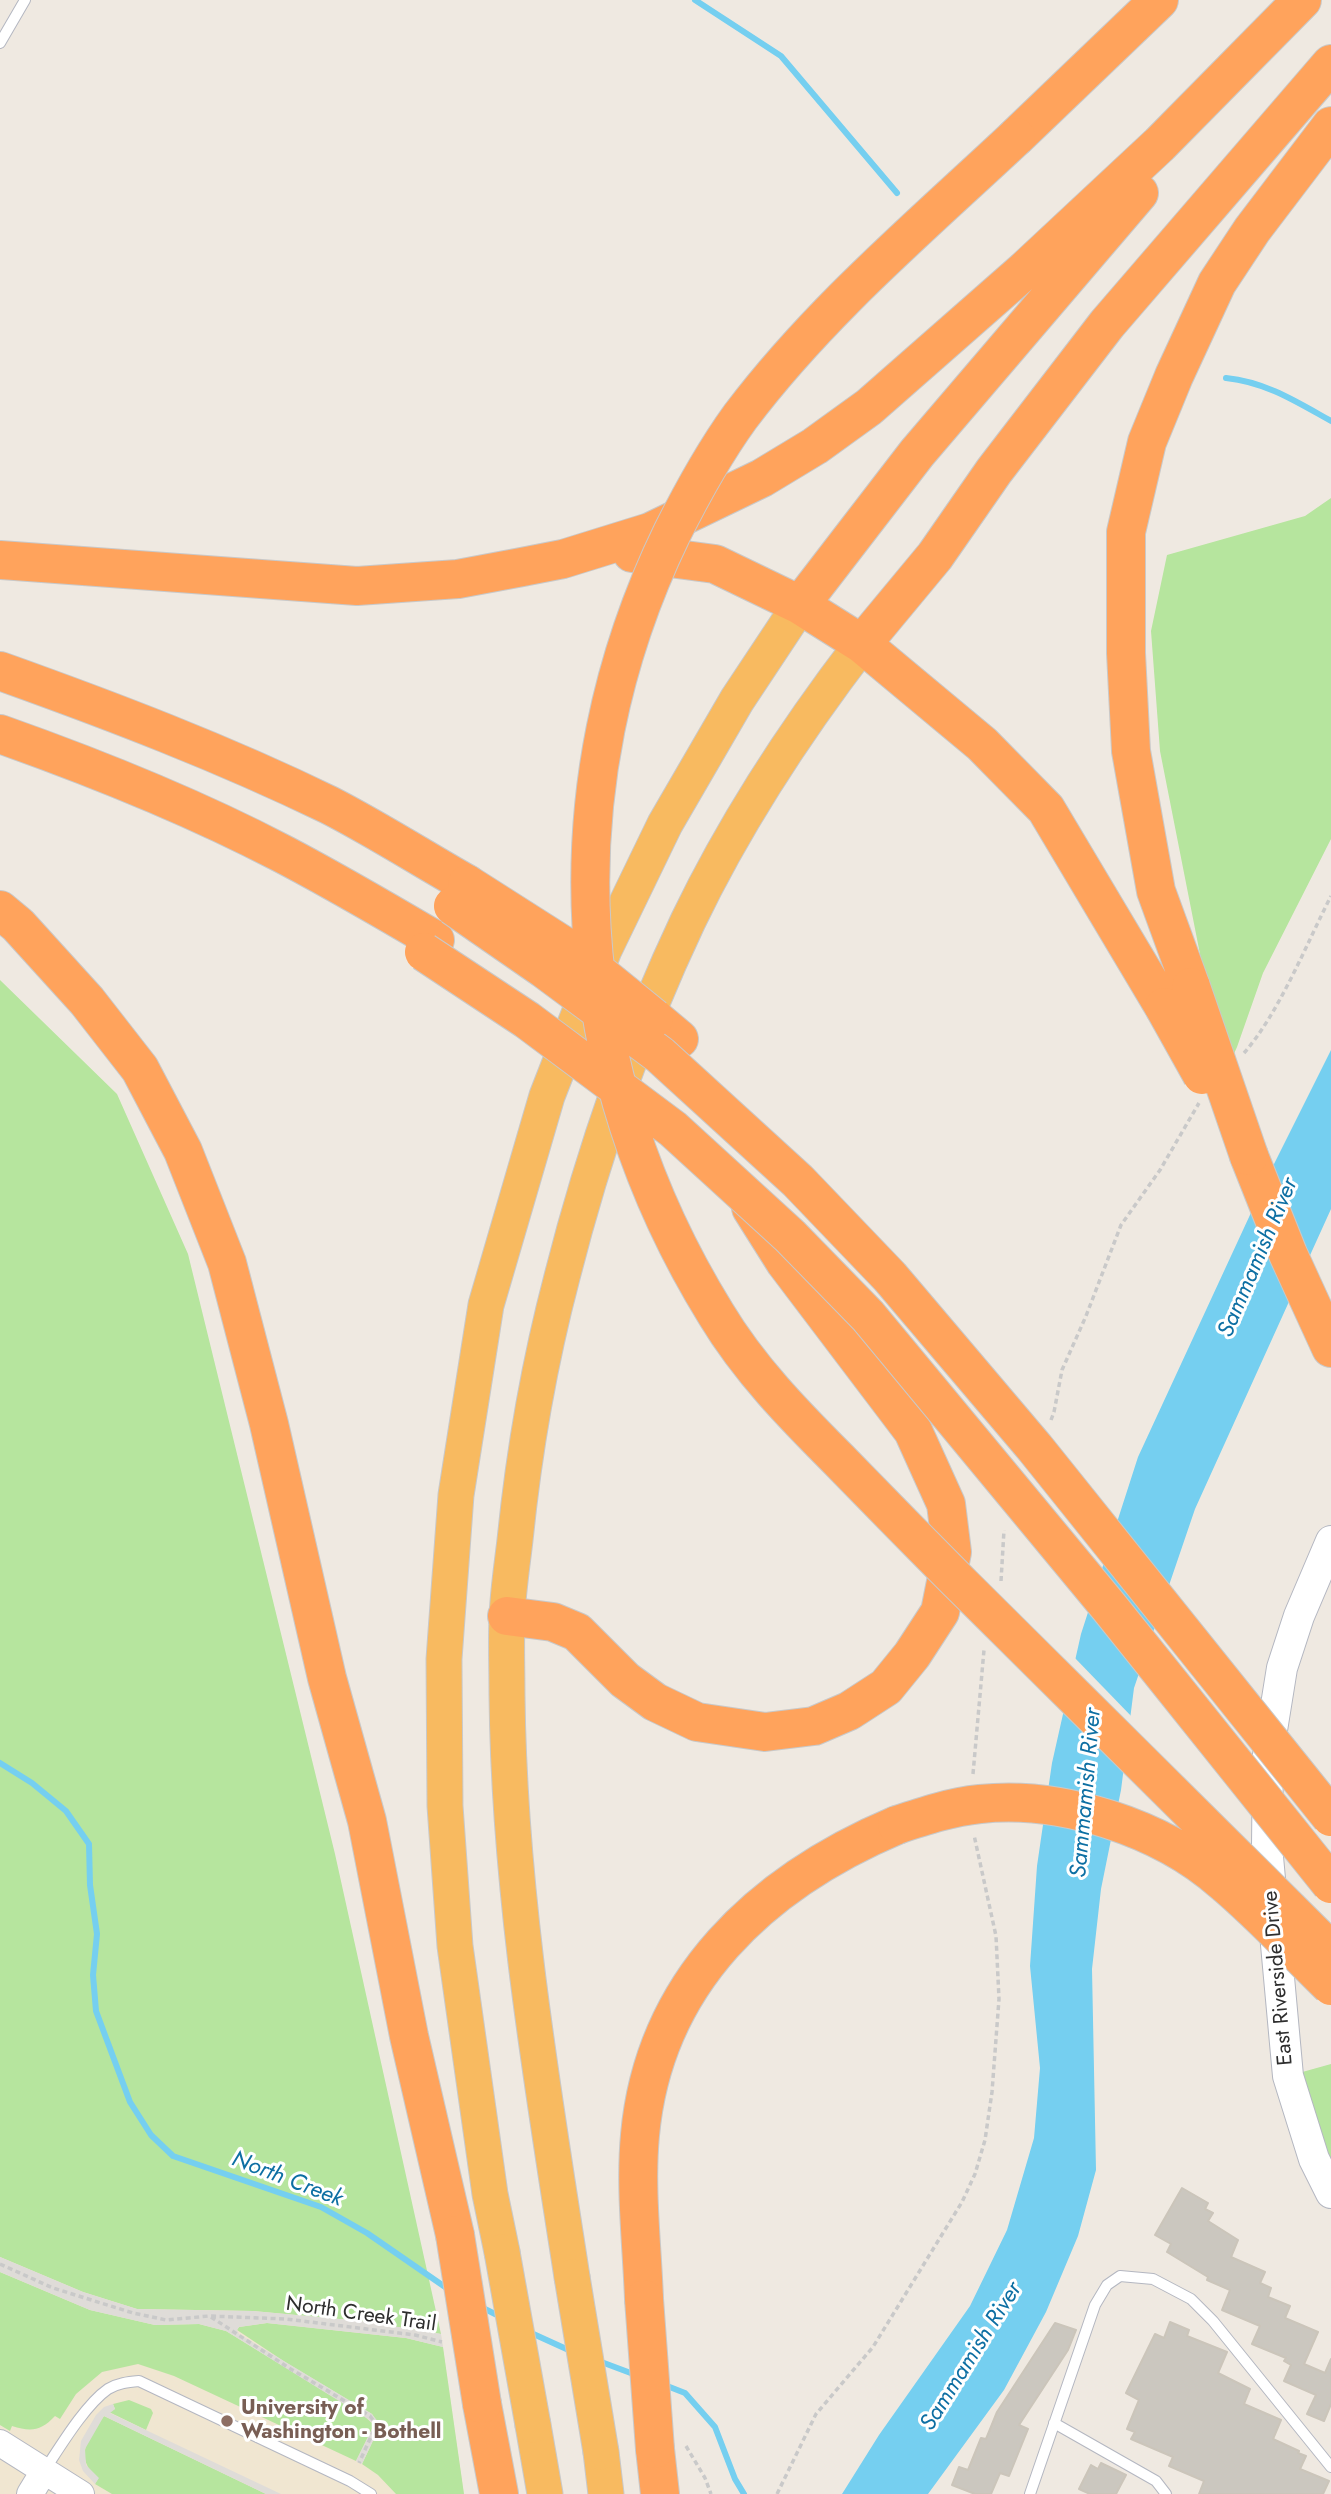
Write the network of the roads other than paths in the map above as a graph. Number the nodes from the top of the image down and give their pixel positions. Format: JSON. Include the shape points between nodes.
{"nodes":[{"id":1,"x":25,"y":0,"type":"edge"},
{"id":2,"x":1159,"y":0,"type":"edge"},
{"id":3,"x":1304,"y":0,"type":"edge"},
{"id":4,"x":0,"y":43,"type":"edge"},
{"id":5,"x":1331,"y":64,"type":"edge"},
{"id":6,"x":1331,"y":126,"type":"edge"},
{"id":7,"x":564,"y":559,"type":"junction"},
{"id":8,"x":0,"y":560,"type":"edge"},
{"id":9,"x":800,"y":604,"type":"junction"},
{"id":10,"x":862,"y":644,"type":"junction"},
{"id":11,"x":3,"y":678,"type":"edge"},
{"id":12,"x":0,"y":734,"type":"edge"},
{"id":13,"x":0,"y":754,"type":"edge"},
{"id":14,"x":460,"y":895,"type":"junction"},
{"id":15,"x":0,"y":910,"type":"edge"},
{"id":16,"x":429,"y":946,"type":"junction"},
{"id":17,"x":1177,"y":997,"type":"junction"},
{"id":18,"x":736,"y":1186,"type":"junction"},
{"id":19,"x":1331,"y":1348,"type":"edge"},
{"id":20,"x":1331,"y":1541,"type":"edge"},
{"id":21,"x":507,"y":1616,"type":"junction"},
{"id":22,"x":1331,"y":1793,"type":"edge"},
{"id":23,"x":1331,"y":1817,"type":"edge"},
{"id":24,"x":1331,"y":1858,"type":"edge"},
{"id":25,"x":1331,"y":1884,"type":"edge"},
{"id":26,"x":1331,"y":1951,"type":"edge"},
{"id":27,"x":1331,"y":1986,"type":"edge"},
{"id":28,"x":1331,"y":2193,"type":"edge"},
{"id":29,"x":1054,"y":2423,"type":"junction"},
{"id":30,"x":0,"y":2443,"type":"edge"},
{"id":31,"x":1331,"y":2467,"type":"edge"},
{"id":32,"x":44,"y":2471,"type":"junction"},
{"id":33,"x":498,"y":2490,"type":"edge"},
{"id":34,"x":30,"y":2494,"type":"edge"},
{"id":35,"x":81,"y":2494,"type":"edge"},
{"id":36,"x":371,"y":2494,"type":"edge"},
{"id":37,"x":545,"y":2494,"type":"edge"},
{"id":38,"x":606,"y":2494,"type":"edge"},
{"id":39,"x":660,"y":2494,"type":"edge"},
{"id":40,"x":1030,"y":2494,"type":"edge"},
{"id":41,"x":1166,"y":2494,"type":"edge"}],
"edges":[{"from":1,"to":4,"type":"lane"},
{"from":2,"to":26,"type":"highway","bridge":true,"via":[[801,343],[739,419],[691,494],[656,563],[622,656],[600,750],[591,827],[593,956],[604,1036],[629,1130],[673,1238],[718,1319],[779,1398]]},
{"from":3,"to":7,"type":"highway","via":[[1141,162],[869,407],[762,478],[650,532]]},
{"from":3,"to":9,"type":"highway","via":[[926,442]]},
{"from":5,"to":10,"type":"highway","via":[[1107,324],[935,556]]},
{"from":6,"to":17,"type":"highway","via":[[1217,283],[1147,442],[1126,532],[1131,751]]},
{"from":7,"to":8,"type":"highway","via":[[458,579],[357,586]]},
{"from":7,"to":9,"type":"highway","via":[[629,553],[715,564]]},
{"from":9,"to":10,"type":"highway"},
{"from":9,"to":37,"type":"highway","bridge":true,"via":[[665,824],[604,950],[547,1096],[486,1305],[456,1496],[444,1658],[445,1806],[455,1947],[488,2180]]},
{"from":10,"to":17,"type":"highway","via":[[982,744],[1045,809]]},
{"from":10,"to":21,"type":"highway","via":[[747,811],[689,919],[635,1043],[584,1189],[545,1344],[523,1459]]},
{"from":11,"to":14,"type":"highway"},
{"from":12,"to":16,"type":"highway","via":[[63,756],[293,859]]},
{"from":13,"to":16,"type":"highway","via":[[112,794],[265,863]]},
{"from":14,"to":22,"type":"highway","bridge":true,"via":[[569,949],[680,1039],[865,1228],[988,1368]]},
{"from":14,"to":23,"type":"highway","bridge":true,"via":[[544,969],[660,1055],[807,1191],[890,1277],[1035,1448]]},
{"from":15,"to":33,"type":"highway","bridge":true,"via":[[87,1001],[140,1069],[183,1151],[227,1263],[327,1678],[367,1821],[409,2036],[455,2235]]},
{"from":16,"to":18,"type":"highway","bridge":true,"via":[[673,1129]]},
{"from":16,"to":24,"type":"highway","via":[[560,1022],[649,1088],[810,1230],[955,1387]]},
{"from":17,"to":19,"type":"highway","bridge":true},
{"from":18,"to":21,"type":"highway","bridge":true,"via":[[785,1262],[913,1431],[946,1504],[952,1552],[940,1612],[886,1687],[814,1726],[765,1732],[697,1722],[655,1702],[625,1680],[577,1632],[553,1622]]},
{"from":18,"to":25,"type":"highway","bridge":true,"via":[[867,1316]]},
{"from":20,"to":28,"type":"main road","name":"East Riverside Drive","via":[[1282,1668],[1268,1755],[1267,1846],[1288,2076],[1314,2159]]},
{"from":21,"to":38,"type":"highway","bridge":true,"via":[[514,1861],[529,1996]]},
{"from":27,"to":39,"type":"highway","bridge":true,"via":[[1222,1880],[1185,1853],[1146,1832],[1098,1816],[1024,1804],[937,1811],[861,1840],[786,1886],[734,1930],[684,1997],[648,2088],[640,2135],[640,2211],[644,2299],[668,2443]]},
{"from":29,"to":31,"type":"lane","via":[[1095,2305],[1107,2285],[1120,2276],[1153,2279],[1191,2299],[1213,2320]]},
{"from":29,"to":40,"type":"lane"},
{"from":29,"to":41,"type":"lane","via":[[1156,2482]]},
{"from":30,"to":32,"type":"street"},
{"from":32,"to":34,"type":"street"},
{"from":32,"to":35,"type":"street"},
{"from":32,"to":36,"type":"lane","via":[[107,2390],[139,2381]]}]}
